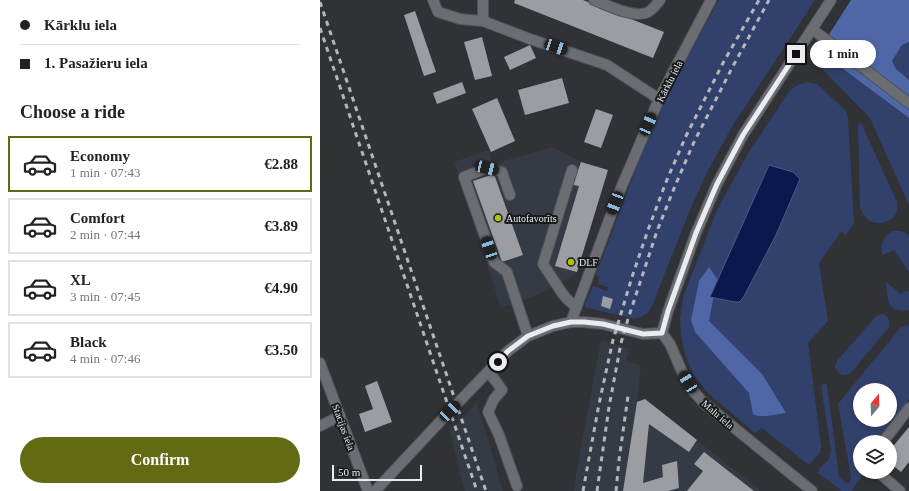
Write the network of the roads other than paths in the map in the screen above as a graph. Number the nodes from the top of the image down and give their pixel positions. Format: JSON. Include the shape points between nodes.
{"nodes":[{"id":1,"x":433,"y":0,"type":"edge"},
{"id":2,"x":483,"y":0,"type":"edge"},
{"id":3,"x":594,"y":0,"type":"edge"},
{"id":4,"x":660,"y":0,"type":"edge"},
{"id":5,"x":710,"y":0,"type":"edge"},
{"id":6,"x":831,"y":0,"type":"edge"},
{"id":7,"x":483,"y":20,"type":"junction"},
{"id":8,"x":812,"y":29,"type":"junction"},
{"id":9,"x":659,"y":99,"type":"junction"},
{"id":10,"x":909,"y":103,"type":"edge"},
{"id":11,"x":572,"y":170,"type":"dead end"},
{"id":12,"x":510,"y":195,"type":"dead end"},
{"id":13,"x":576,"y":307,"type":"junction"},
{"id":14,"x":571,"y":322,"type":"junction"},
{"id":15,"x":662,"y":333,"type":"junction"},
{"id":16,"x":528,"y":336,"type":"junction"},
{"id":17,"x":320,"y":363,"type":"edge"},
{"id":18,"x":488,"y":372,"type":"junction"},
{"id":19,"x":909,"y":408,"type":"edge"},
{"id":20,"x":340,"y":416,"type":"junction"},
{"id":21,"x":320,"y":426,"type":"edge"},
{"id":22,"x":888,"y":435,"type":"edge"},
{"id":23,"x":886,"y":479,"type":"edge"},
{"id":24,"x":517,"y":486,"type":"dead end"},
{"id":25,"x":368,"y":491,"type":"edge"},
{"id":26,"x":375,"y":491,"type":"edge"},
{"id":27,"x":812,"y":491,"type":"edge"},
{"id":28,"x":900,"y":491,"type":"edge"}],
"edges":[{"from":1,"to":7,"type":"street","via":[[438,12],[460,19]]},
{"from":2,"to":7,"type":"street"},
{"from":3,"to":4,"type":"street","via":[[639,14],[647,13]]},
{"from":5,"to":9,"type":"street","name":"Kārklu iela"},
{"from":6,"to":8,"type":"street"},
{"from":7,"to":9,"type":"street","via":[[607,65]]},
{"from":8,"to":10,"type":"street"},
{"from":8,"to":15,"type":"street","via":[[743,135],[717,184],[696,233]]},
{"from":9,"to":13,"type":"street","name":"Kārklu iela","via":[[621,188]]},
{"from":11,"to":13,"type":"street","via":[[543,264],[562,293]]},
{"from":12,"to":16,"type":"street","via":[[502,172],[487,168],[464,177],[494,262],[507,272]]},
{"from":13,"to":14,"type":"street","name":"Kārklu iela"},
{"from":14,"to":15,"type":"street","via":[[603,324],[643,334]]},
{"from":14,"to":16,"type":"street"},
{"from":15,"to":27,"type":"street","name":"Malu iela","via":[[670,344],[683,374],[705,404]]},
{"from":16,"to":18,"type":"street","via":[[508,351]]},
{"from":17,"to":20,"type":"street","name":"Stacijas iela"},
{"from":18,"to":24,"type":"street","via":[[502,390],[488,412]]},
{"from":18,"to":26,"type":"street"},
{"from":19,"to":22,"type":"street"},
{"from":20,"to":21,"type":"street"},
{"from":20,"to":25,"type":"street","name":"Stacijas iela"},
{"from":23,"to":28,"type":"street"}]}
